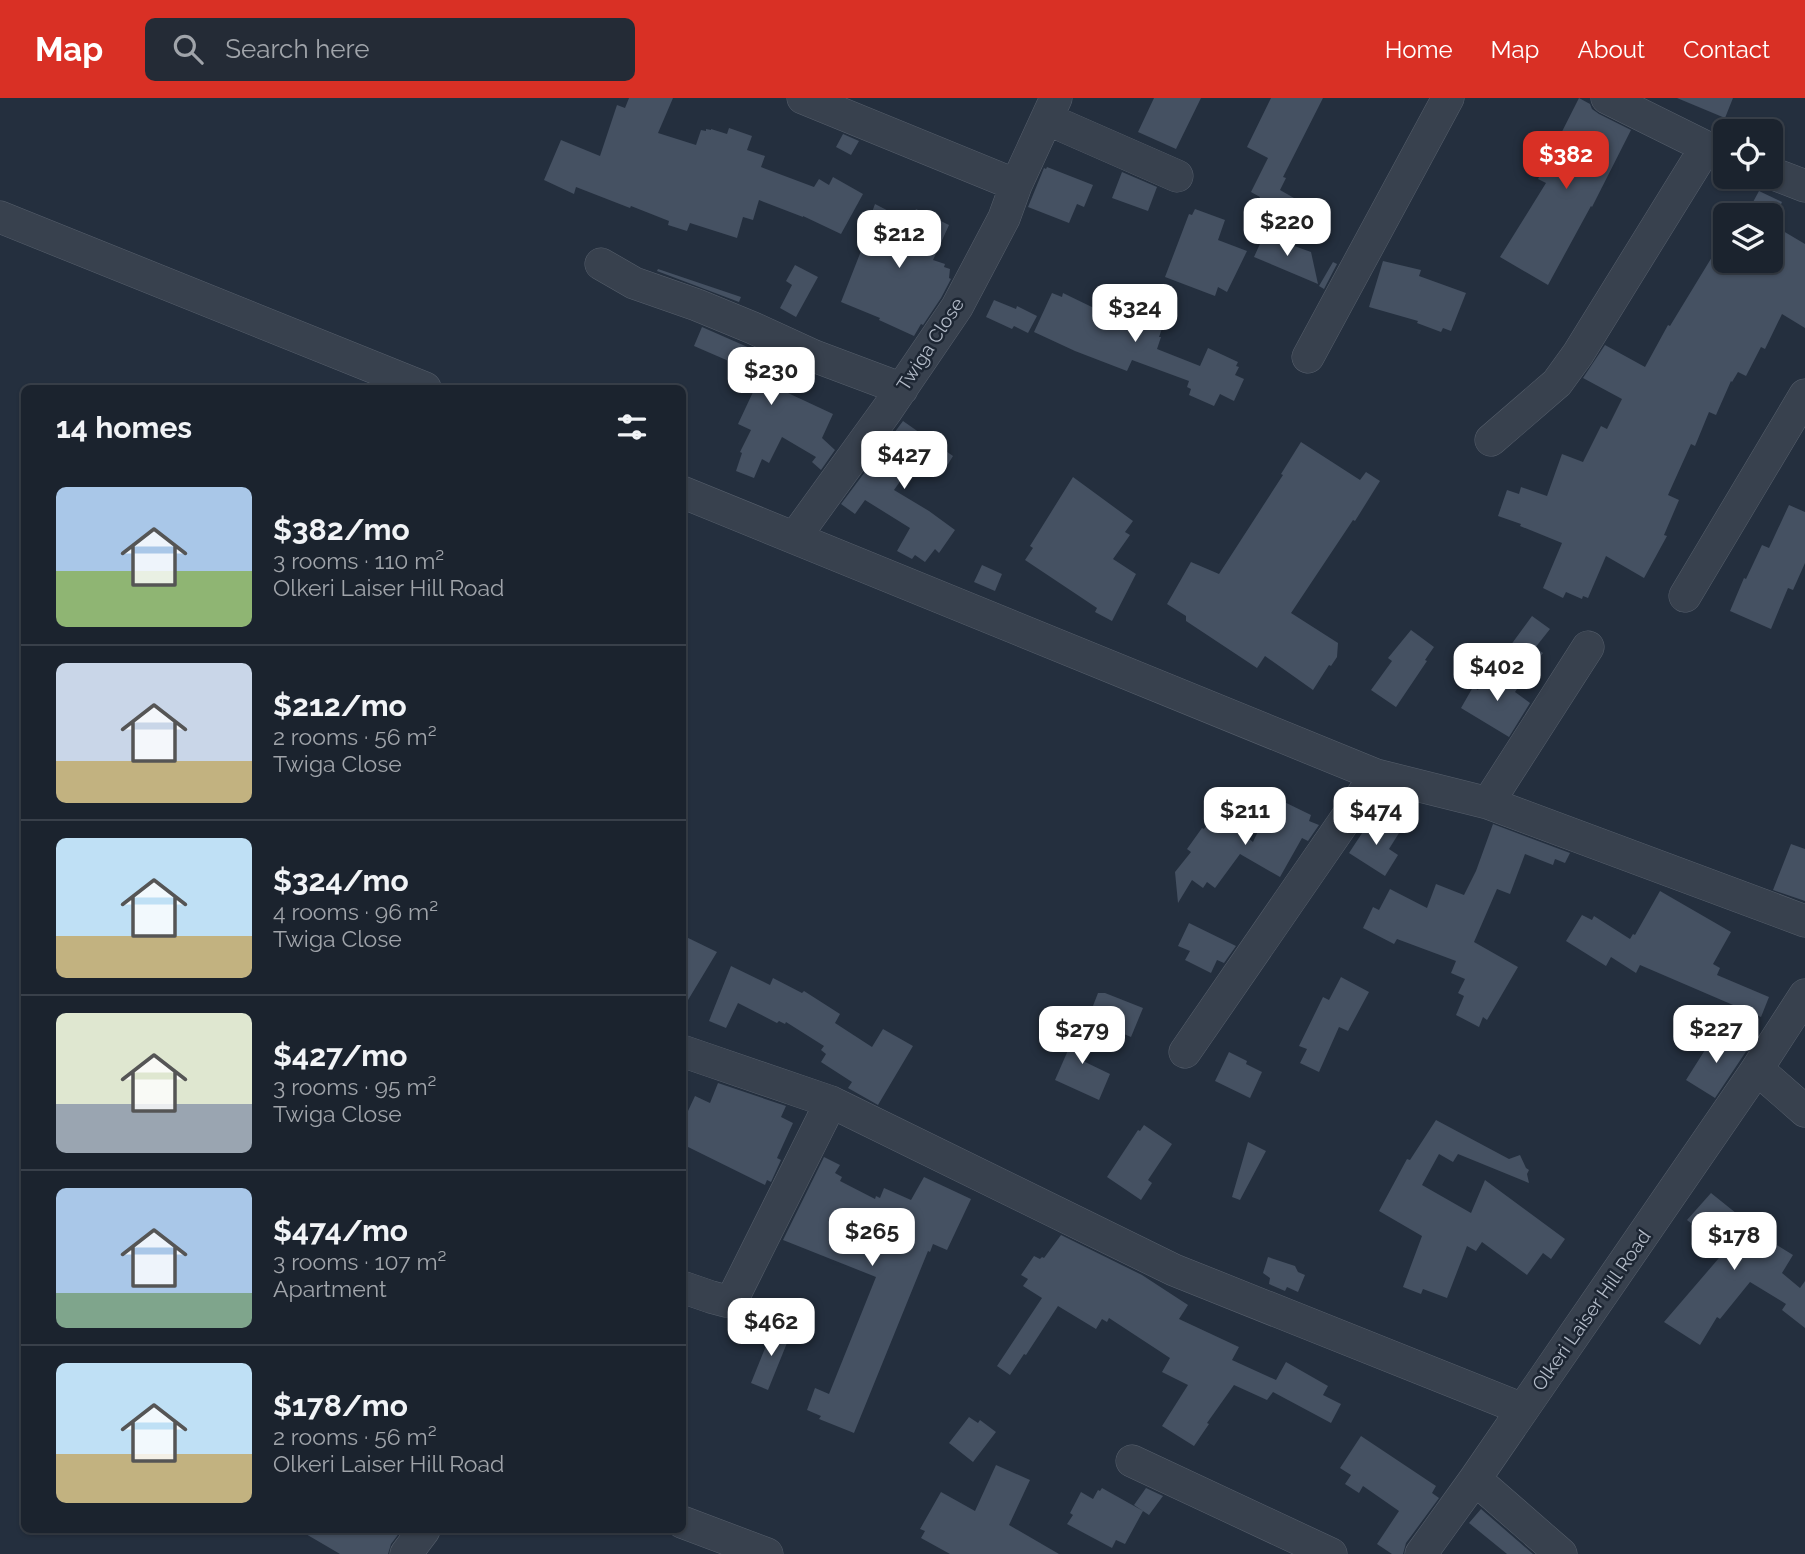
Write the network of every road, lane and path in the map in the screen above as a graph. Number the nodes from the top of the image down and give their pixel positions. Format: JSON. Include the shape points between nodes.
{"nodes":[{"id":1,"x":803,"y":98,"type":"edge"},
{"id":2,"x":1448,"y":98,"type":"edge"},
{"id":3,"x":1607,"y":98,"type":"edge"},
{"id":4,"x":1051,"y":109,"type":"edge"},
{"id":5,"x":1713,"y":150,"type":"edge"},
{"id":6,"x":1713,"y":155,"type":"edge"},
{"id":7,"x":1177,"y":176,"type":"dead end"},
{"id":8,"x":1783,"y":177,"type":"edge"},
{"id":9,"x":1804,"y":183,"type":"edge"},
{"id":10,"x":1016,"y":185,"type":"junction"},
{"id":11,"x":0,"y":217,"type":"edge"},
{"id":12,"x":601,"y":264,"type":"dead end"},
{"id":13,"x":1308,"y":357,"type":"dead end"},
{"id":14,"x":418,"y":385,"type":"edge"},
{"id":15,"x":902,"y":388,"type":"junction"},
{"id":16,"x":1805,"y":395,"type":"edge"},
{"id":17,"x":1490,"y":440,"type":"dead end"},
{"id":18,"x":686,"y":494,"type":"edge"},
{"id":19,"x":795,"y":537,"type":"junction"},
{"id":20,"x":1685,"y":596,"type":"dead end"},
{"id":21,"x":1588,"y":646,"type":"dead end"},
{"id":22,"x":1376,"y":775,"type":"junction"},
{"id":23,"x":1488,"y":803,"type":"junction"},
{"id":24,"x":1805,"y":922,"type":"edge"},
{"id":25,"x":1805,"y":995,"type":"edge"},
{"id":26,"x":686,"y":1052,"type":"edge"},
{"id":27,"x":1185,"y":1052,"type":"dead end"},
{"id":28,"x":1757,"y":1069,"type":"junction"},
{"id":29,"x":831,"y":1102,"type":"junction"},
{"id":30,"x":1805,"y":1111,"type":"edge"},
{"id":31,"x":686,"y":1288,"type":"edge"},
{"id":32,"x":1522,"y":1409,"type":"junction"},
{"id":33,"x":1132,"y":1461,"type":"dead end"},
{"id":34,"x":1475,"y":1479,"type":"junction"},
{"id":35,"x":686,"y":1524,"type":"edge"},
{"id":36,"x":422,"y":1533,"type":"edge"},
{"id":37,"x":406,"y":1554,"type":"edge"},
{"id":38,"x":767,"y":1554,"type":"edge"},
{"id":39,"x":1331,"y":1554,"type":"edge"},
{"id":40,"x":1422,"y":1554,"type":"edge"},
{"id":41,"x":1562,"y":1554,"type":"edge"}],
"edges":[{"from":1,"to":10,"type":"street"},
{"from":2,"to":13,"type":"street"},
{"from":3,"to":5,"type":"street"},
{"from":4,"to":7,"type":"street"},
{"from":4,"to":10,"type":"street","name":"Twiga Close"},
{"from":6,"to":17,"type":"street","via":[[1557,383]]},
{"from":8,"to":9,"type":"street"},
{"from":10,"to":15,"type":"street","name":"Twiga Close","via":[[1004,218],[957,307]]},
{"from":11,"to":14,"type":"street"},
{"from":12,"to":15,"type":"street","via":[[634,283]]},
{"from":15,"to":19,"type":"street","name":"Twiga Close"},
{"from":16,"to":20,"type":"street"},
{"from":18,"to":19,"type":"street"},
{"from":19,"to":22,"type":"street"},
{"from":21,"to":23,"type":"street"},
{"from":22,"to":23,"type":"street"},
{"from":22,"to":27,"type":"street"},
{"from":23,"to":24,"type":"street"},
{"from":25,"to":28,"type":"street","name":"Olkeri Laiser Hill Road"},
{"from":26,"to":29,"type":"street"},
{"from":28,"to":30,"type":"street"},
{"from":28,"to":32,"type":"street","name":"Olkeri Laiser Hill Road"},
{"from":29,"to":31,"type":"street","via":[[735,1294],[726,1301]]},
{"from":29,"to":32,"type":"street","via":[[1174,1270]]},
{"from":32,"to":34,"type":"street","name":"Olkeri Laiser Hill Road"},
{"from":33,"to":39,"type":"street"},
{"from":34,"to":40,"type":"street","name":"Olkeri Laiser Hill Road"},
{"from":34,"to":41,"type":"street"},
{"from":35,"to":38,"type":"street"},
{"from":36,"to":37,"type":"street"}]}
